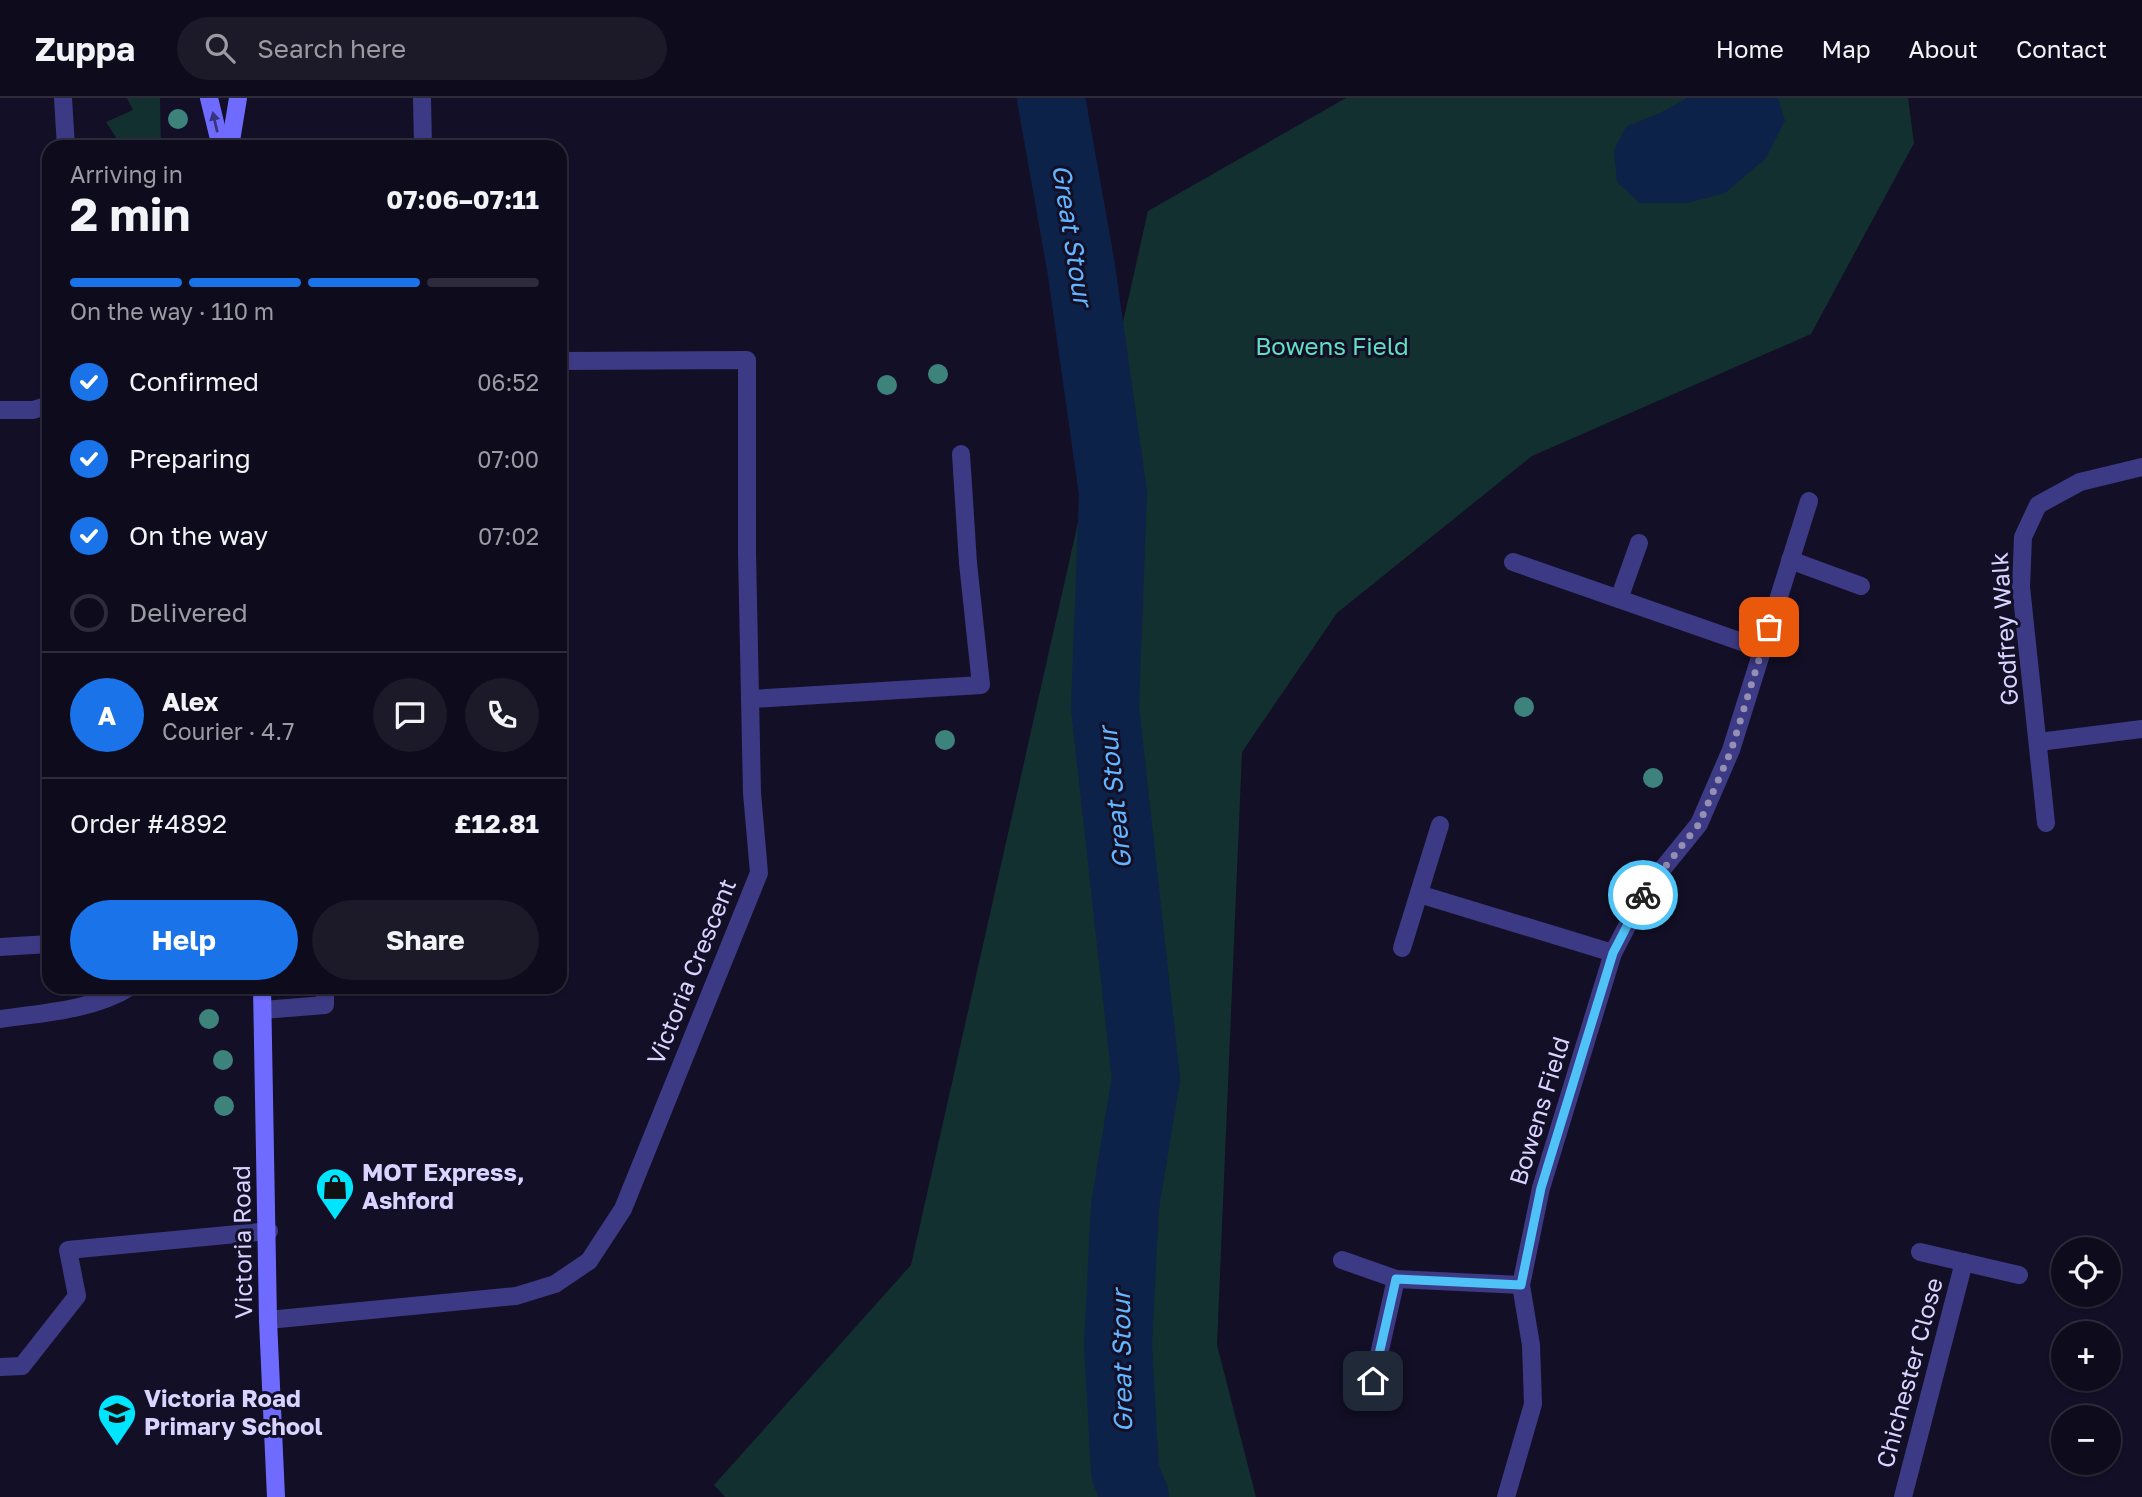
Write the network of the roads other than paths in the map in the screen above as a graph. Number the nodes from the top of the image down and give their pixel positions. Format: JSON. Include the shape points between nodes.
{"nodes":[{"id":1,"x":63,"y":98,"type":"edge"},
{"id":2,"x":209,"y":98,"type":"edge"},
{"id":3,"x":238,"y":98,"type":"edge"},
{"id":4,"x":422,"y":98,"type":"edge"},
{"id":5,"x":66,"y":140,"type":"edge"},
{"id":6,"x":218,"y":140,"type":"edge"},
{"id":7,"x":231,"y":140,"type":"edge"},
{"id":8,"x":423,"y":140,"type":"edge"},
{"id":9,"x":567,"y":361,"type":"edge"},
{"id":10,"x":42,"y":407,"type":"edge"},
{"id":11,"x":0,"y":410,"type":"edge"},
{"id":12,"x":961,"y":454,"type":"dead end"},
{"id":13,"x":2142,"y":467,"type":"edge"},
{"id":14,"x":1809,"y":501,"type":"dead end"},
{"id":15,"x":1639,"y":543,"type":"dead end"},
{"id":16,"x":1790,"y":560,"type":"junction"},
{"id":17,"x":1513,"y":562,"type":"dead end"},
{"id":18,"x":1861,"y":586,"type":"dead end"},
{"id":19,"x":1619,"y":599,"type":"junction"},
{"id":20,"x":1762,"y":649,"type":"junction"},
{"id":21,"x":752,"y":699,"type":"junction"},
{"id":22,"x":2142,"y":729,"type":"edge"},
{"id":23,"x":2039,"y":742,"type":"junction"},
{"id":24,"x":2046,"y":823,"type":"dead end"},
{"id":25,"x":1440,"y":825,"type":"dead end"},
{"id":26,"x":1419,"y":894,"type":"junction"},
{"id":27,"x":42,"y":944,"type":"edge"},
{"id":28,"x":0,"y":947,"type":"edge"},
{"id":29,"x":1402,"y":948,"type":"dead end"},
{"id":30,"x":1613,"y":953,"type":"junction"},
{"id":31,"x":120,"y":994,"type":"edge"},
{"id":32,"x":262,"y":994,"type":"edge"},
{"id":33,"x":325,"y":994,"type":"edge"},
{"id":34,"x":263,"y":1010,"type":"junction"},
{"id":35,"x":0,"y":1019,"type":"edge"},
{"id":36,"x":269,"y":1231,"type":"junction"},
{"id":37,"x":1920,"y":1252,"type":"dead end"},
{"id":38,"x":1342,"y":1260,"type":"dead end"},
{"id":39,"x":1964,"y":1262,"type":"junction"},
{"id":40,"x":2019,"y":1275,"type":"dead end"},
{"id":41,"x":1396,"y":1279,"type":"junction"},
{"id":42,"x":1521,"y":1285,"type":"junction"},
{"id":43,"x":268,"y":1320,"type":"junction"},
{"id":44,"x":0,"y":1367,"type":"edge"},
{"id":45,"x":1373,"y":1381,"type":"dead end"},
{"id":46,"x":276,"y":1497,"type":"edge"},
{"id":47,"x":1506,"y":1497,"type":"edge"},
{"id":48,"x":1903,"y":1497,"type":"edge"}],
"edges":[{"from":1,"to":5,"type":"street"},
{"from":6,"to":2,"type":"street","one_way":true},
{"from":3,"to":7,"type":"street"},
{"from":4,"to":8,"type":"street"},
{"from":9,"to":21,"type":"street","name":"Victoria Crescent","via":[[747,360]]},
{"from":10,"to":11,"type":"street"},
{"from":12,"to":21,"type":"street","via":[[981,685]]},
{"from":13,"to":23,"type":"street","name":"Godfrey Walk","via":[[2080,482],[2038,505],[2022,537],[2021,587]]},
{"from":14,"to":16,"type":"street","name":"Bowens Field"},
{"from":15,"to":19,"type":"street"},
{"from":16,"to":18,"type":"street"},
{"from":16,"to":20,"type":"street","name":"Bowens Field"},
{"from":17,"to":19,"type":"street"},
{"from":19,"to":20,"type":"street"},
{"from":20,"to":30,"type":"street","name":"Bowens Field","via":[[1731,751],[1699,824],[1647,888]]},
{"from":21,"to":43,"type":"street","name":"Victoria Crescent","via":[[752,793],[759,873],[623,1209],[589,1261],[555,1284],[516,1296]]},
{"from":22,"to":23,"type":"street"},
{"from":23,"to":24,"type":"street","name":"Godfrey Walk"},
{"from":25,"to":26,"type":"street"},
{"from":26,"to":29,"type":"street"},
{"from":26,"to":30,"type":"street"},
{"from":27,"to":28,"type":"street"},
{"from":30,"to":42,"type":"street","name":"Bowens Field","via":[[1541,1188]]},
{"from":31,"to":35,"type":"street","via":[[68,1009]]},
{"from":32,"to":34,"type":"street","name":"Victoria Road"},
{"from":33,"to":34,"type":"street","via":[[325,1005]]},
{"from":34,"to":36,"type":"street","name":"Victoria Road"},
{"from":36,"to":43,"type":"street","name":"Victoria Road"},
{"from":36,"to":44,"type":"street","via":[[68,1250],[77,1296],[22,1366]]},
{"from":37,"to":39,"type":"street","name":"Chichester Close"},
{"from":38,"to":41,"type":"street"},
{"from":39,"to":40,"type":"street","name":"Chichester Close"},
{"from":39,"to":48,"type":"street","name":"Chichester Close"},
{"from":41,"to":42,"type":"street"},
{"from":41,"to":45,"type":"street"},
{"from":42,"to":47,"type":"street","name":"Bowens Field","via":[[1531,1345],[1533,1404]]},
{"from":43,"to":46,"type":"street","name":"Victoria Road"}]}
